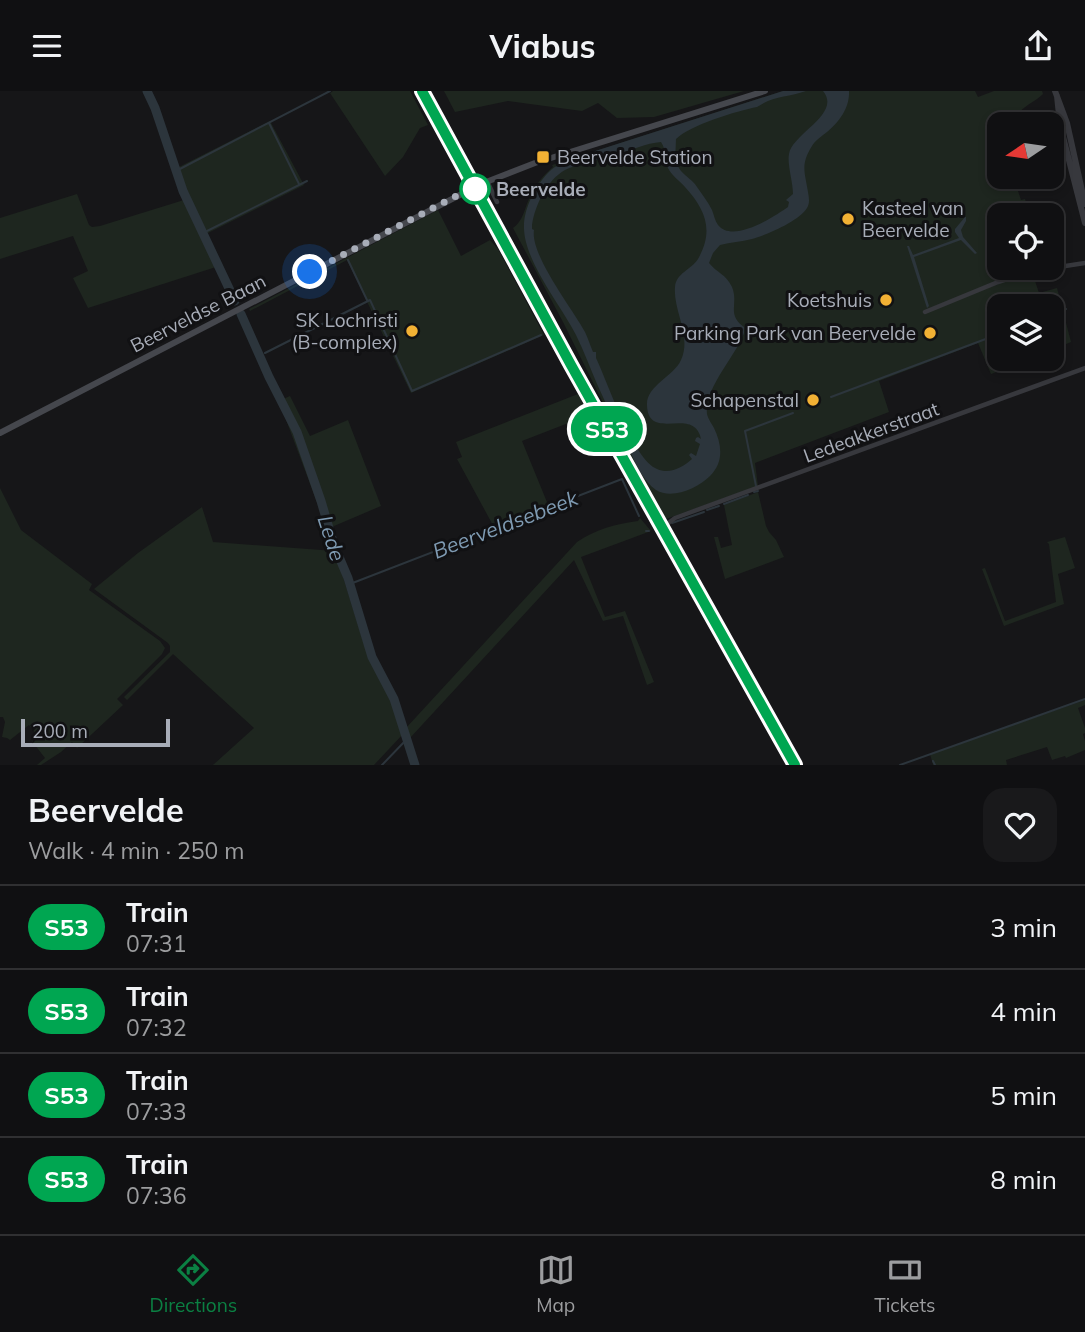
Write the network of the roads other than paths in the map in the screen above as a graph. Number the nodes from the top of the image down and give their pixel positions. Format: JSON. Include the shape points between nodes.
{"nodes":[{"id":1,"x":765,"y":91,"type":"edge"},
{"id":2,"x":1056,"y":94,"type":"edge"},
{"id":3,"x":487,"y":181,"type":"junction"},
{"id":4,"x":497,"y":202,"type":"dead end"},
{"id":5,"x":1085,"y":204,"type":"edge"},
{"id":6,"x":1085,"y":223,"type":"edge"},
{"id":7,"x":1085,"y":264,"type":"edge"},
{"id":8,"x":925,"y":312,"type":"dead end"},
{"id":9,"x":1085,"y":368,"type":"edge"},
{"id":10,"x":0,"y":433,"type":"edge"},
{"id":11,"x":667,"y":524,"type":"dead end"}],
"edges":[{"from":1,"to":3,"type":"main road","name":"Beerveldse Baan"},
{"from":2,"to":5,"type":"street"},
{"from":2,"to":6,"type":"street"},
{"from":3,"to":4,"type":"street"},
{"from":3,"to":10,"type":"main road","name":"Beerveldse Baan"},
{"from":7,"to":8,"type":"street","via":[[1033,271]]},
{"from":9,"to":11,"type":"street","name":"Ledeakkerstraat"}]}
